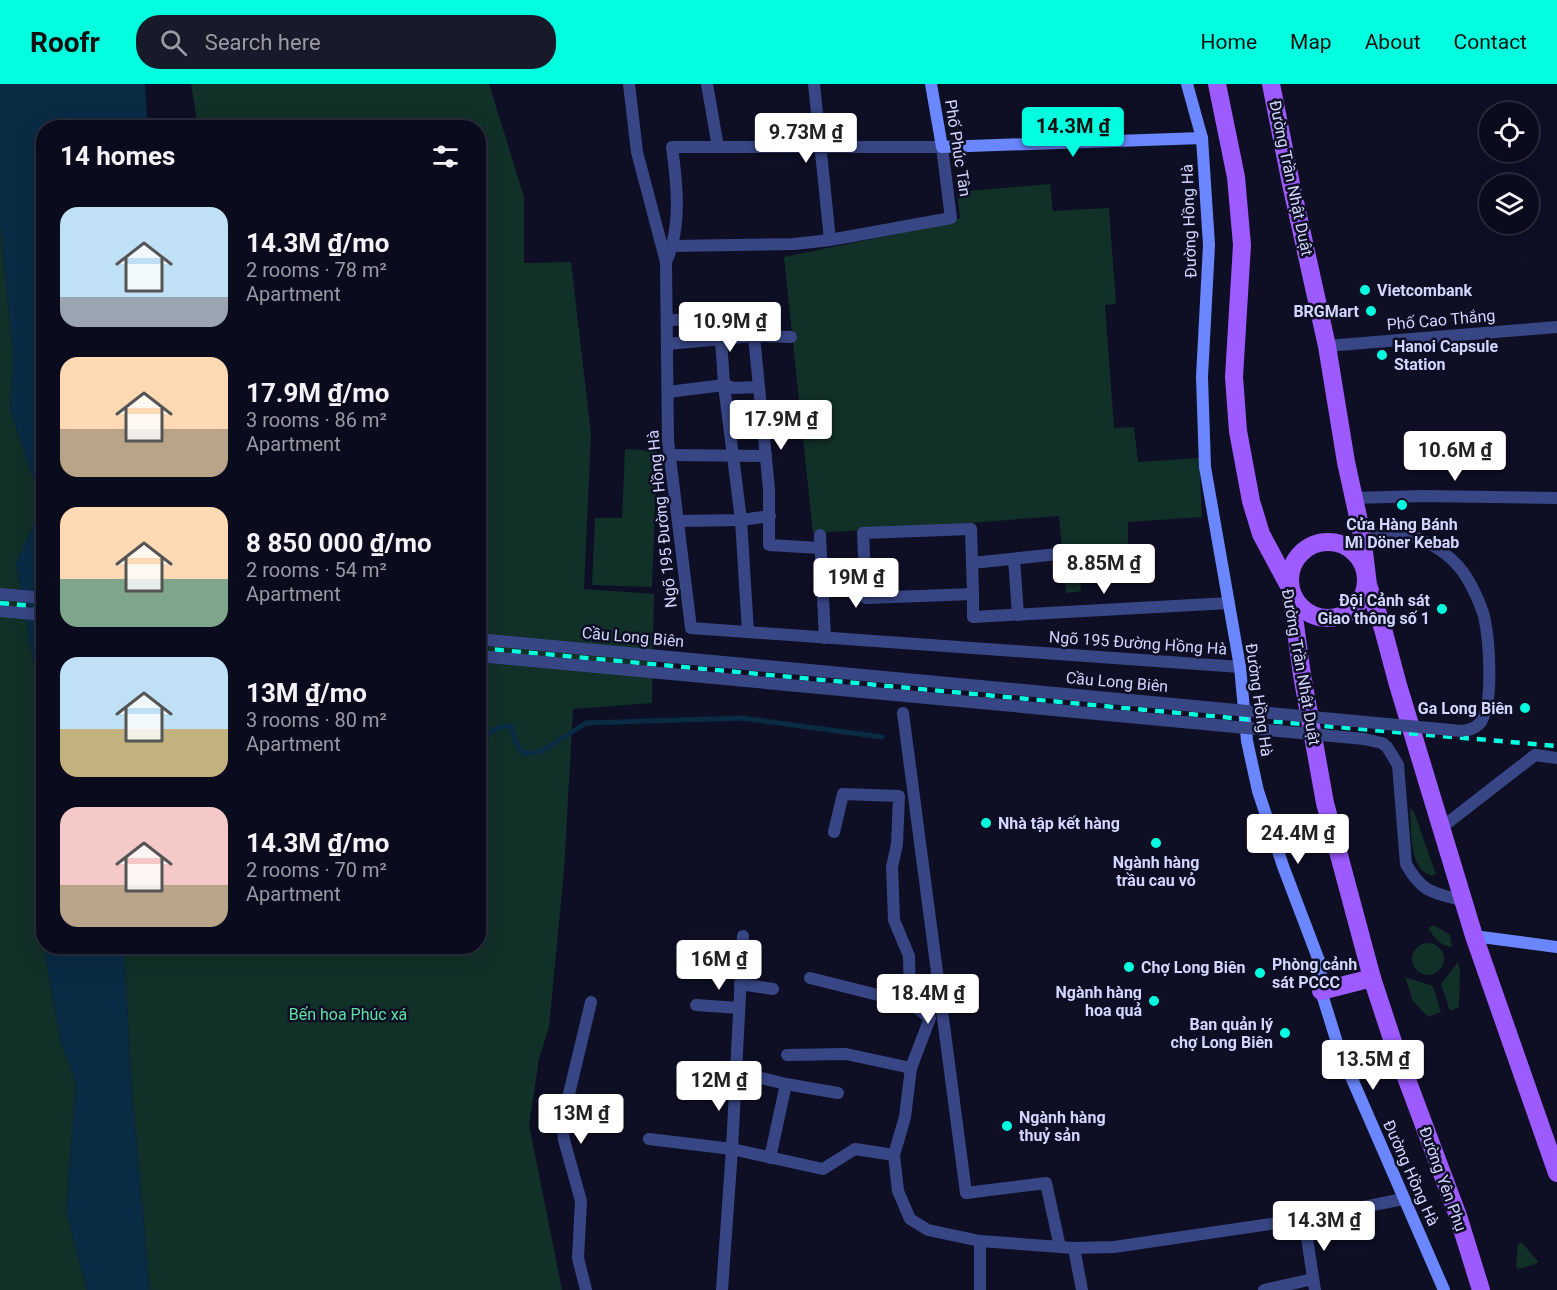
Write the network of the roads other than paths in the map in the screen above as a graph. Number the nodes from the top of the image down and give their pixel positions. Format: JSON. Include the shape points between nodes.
{"nodes":[{"id":1,"x":629,"y":84,"type":"edge"},
{"id":2,"x":707,"y":84,"type":"edge"},
{"id":3,"x":814,"y":84,"type":"edge"},
{"id":4,"x":931,"y":84,"type":"edge"},
{"id":5,"x":1186,"y":84,"type":"edge"},
{"id":6,"x":1217,"y":84,"type":"edge"},
{"id":7,"x":1271,"y":84,"type":"edge"},
{"id":8,"x":1202,"y":138,"type":"junction"},
{"id":9,"x":718,"y":147,"type":"junction"},
{"id":10,"x":819,"y":147,"type":"junction"},
{"id":11,"x":942,"y":147,"type":"junction"},
{"id":12,"x":830,"y":240,"type":"junction"},
{"id":13,"x":673,"y":246,"type":"junction"},
{"id":14,"x":666,"y":262,"type":"junction"},
{"id":15,"x":730,"y":319,"type":"dead end"},
{"id":16,"x":668,"y":320,"type":"junction"},
{"id":17,"x":1557,"y":327,"type":"edge"},
{"id":18,"x":754,"y":336,"type":"junction"},
{"id":19,"x":791,"y":337,"type":"dead end"},
{"id":20,"x":721,"y":339,"type":"junction"},
{"id":21,"x":667,"y":344,"type":"junction"},
{"id":22,"x":1327,"y":346,"type":"junction"},
{"id":23,"x":724,"y":385,"type":"junction"},
{"id":24,"x":759,"y":387,"type":"junction"},
{"id":25,"x":668,"y":392,"type":"junction"},
{"id":26,"x":670,"y":455,"type":"junction"},
{"id":27,"x":734,"y":456,"type":"junction"},
{"id":28,"x":766,"y":456,"type":"junction"},
{"id":29,"x":1354,"y":498,"type":"junction"},
{"id":30,"x":1557,"y":498,"type":"edge"},
{"id":31,"x":770,"y":516,"type":"junction"},
{"id":32,"x":741,"y":520,"type":"junction"},
{"id":33,"x":678,"y":521,"type":"junction"},
{"id":34,"x":1362,"y":536,"type":"junction"},
{"id":35,"x":1058,"y":554,"type":"dead end"},
{"id":36,"x":1014,"y":559,"type":"junction"},
{"id":37,"x":972,"y":563,"type":"junction"},
{"id":38,"x":1365,"y":570,"type":"junction"},
{"id":39,"x":1290,"y":588,"type":"junction"},
{"id":40,"x":0,"y":594,"type":"edge"},
{"id":41,"x":973,"y":594,"type":"junction"},
{"id":42,"x":36,"y":597,"type":"edge"},
{"id":43,"x":1229,"y":603,"type":"junction"},
{"id":44,"x":0,"y":611,"type":"edge"},
{"id":45,"x":36,"y":614,"type":"edge"},
{"id":46,"x":1018,"y":615,"type":"junction"},
{"id":47,"x":748,"y":632,"type":"junction"},
{"id":48,"x":825,"y":638,"type":"junction"},
{"id":49,"x":486,"y":640,"type":"edge"},
{"id":50,"x":486,"y":657,"type":"edge"},
{"id":51,"x":1240,"y":667,"type":"junction"},
{"id":52,"x":903,"y":713,"type":"dead end"},
{"id":53,"x":1557,"y":758,"type":"edge"},
{"id":54,"x":1442,"y":828,"type":"junction"},
{"id":55,"x":834,"y":832,"type":"dead end"},
{"id":56,"x":1464,"y":901,"type":"junction"},
{"id":57,"x":743,"y":936,"type":"dead end"},
{"id":58,"x":1474,"y":936,"type":"junction"},
{"id":59,"x":1557,"y":947,"type":"edge"},
{"id":60,"x":1371,"y":972,"type":"junction"},
{"id":61,"x":810,"y":978,"type":"dead end"},
{"id":62,"x":740,"y":984,"type":"junction"},
{"id":63,"x":773,"y":989,"type":"dead end"},
{"id":64,"x":1321,"y":991,"type":"junction"},
{"id":65,"x":591,"y":1002,"type":"dead end"},
{"id":66,"x":910,"y":1003,"type":"junction"},
{"id":67,"x":696,"y":1005,"type":"dead end"},
{"id":68,"x":739,"y":1008,"type":"junction"},
{"id":69,"x":787,"y":1055,"type":"dead end"},
{"id":70,"x":911,"y":1068,"type":"junction"},
{"id":71,"x":736,"y":1072,"type":"junction"},
{"id":72,"x":786,"y":1084,"type":"junction"},
{"id":73,"x":838,"y":1092,"type":"dead end"},
{"id":74,"x":650,"y":1139,"type":"dead end"},
{"id":75,"x":732,"y":1149,"type":"junction"},
{"id":76,"x":894,"y":1155,"type":"junction"},
{"id":77,"x":770,"y":1158,"type":"junction"},
{"id":78,"x":1557,"y":1173,"type":"edge"},
{"id":79,"x":1403,"y":1199,"type":"junction"},
{"id":80,"x":1304,"y":1219,"type":"junction"},
{"id":81,"x":980,"y":1241,"type":"junction"},
{"id":82,"x":1060,"y":1247,"type":"junction"},
{"id":83,"x":1074,"y":1248,"type":"junction"},
{"id":84,"x":1314,"y":1285,"type":"edge"},
{"id":85,"x":1440,"y":1289,"type":"edge"},
{"id":86,"x":586,"y":1290,"type":"edge"},
{"id":87,"x":722,"y":1290,"type":"edge"},
{"id":88,"x":980,"y":1290,"type":"edge"},
{"id":89,"x":1082,"y":1290,"type":"edge"},
{"id":90,"x":1264,"y":1290,"type":"edge"},
{"id":91,"x":1481,"y":1290,"type":"edge"}],
"edges":[{"from":1,"to":14,"type":"street","via":[[637,152]]},
{"from":2,"to":9,"type":"street"},
{"from":3,"to":10,"type":"street"},
{"from":4,"to":11,"type":"street","name":"Phố Phúc Tân"},
{"from":5,"to":8,"type":"street","name":"Đường Hồng Hà"},
{"from":6,"to":39,"type":"main road","name":"Đường Trần Nhật Duật","via":[[1236,177],[1242,245],[1234,377],[1238,431],[1261,534]]},
{"from":7,"to":22,"type":"main road","name":"Đường Trần Nhật Duật"},
{"from":8,"to":11,"type":"street"},
{"from":8,"to":43,"type":"street","name":"Đường Hồng Hà","via":[[1209,244],[1202,377],[1205,467]]},
{"from":9,"to":10,"type":"street"},
{"from":9,"to":13,"type":"street","name":"Ngõ 195 Đường Hồng Hà","via":[[672,147],[677,185]]},
{"from":10,"to":11,"type":"street"},
{"from":10,"to":12,"type":"street"},
{"from":11,"to":12,"type":"street","name":"Phố Phúc Tân","via":[[951,218]]},
{"from":12,"to":13,"type":"street"},
{"from":13,"to":14,"type":"street","name":"Ngõ 195 Đường Hồng Hà"},
{"from":14,"to":16,"type":"street","name":"Ngõ 195 Đường Hồng Hà"},
{"from":15,"to":16,"type":"street"},
{"from":16,"to":21,"type":"street","name":"Ngõ 195 Đường Hồng Hà"},
{"from":17,"to":22,"type":"street","name":"Phố Cao Thắng"},
{"from":18,"to":19,"type":"street"},
{"from":18,"to":20,"type":"street"},
{"from":18,"to":24,"type":"street"},
{"from":20,"to":21,"type":"street"},
{"from":20,"to":23,"type":"street"},
{"from":21,"to":25,"type":"street","name":"Ngõ 195 Đường Hồng Hà"},
{"from":22,"to":29,"type":"main road","name":"Đường Trần Nhật Duật"},
{"from":23,"to":24,"type":"street"},
{"from":23,"to":25,"type":"street"},
{"from":23,"to":27,"type":"street"},
{"from":24,"to":28,"type":"street"},
{"from":25,"to":26,"type":"street","name":"Ngõ 195 Đường Hồng Hà"},
{"from":26,"to":27,"type":"street"},
{"from":26,"to":33,"type":"street","name":"Ngõ 195 Đường Hồng Hà"},
{"from":27,"to":28,"type":"street"},
{"from":27,"to":32,"type":"street"},
{"from":28,"to":31,"type":"street"},
{"from":29,"to":30,"type":"street"},
{"from":29,"to":34,"type":"main road","name":"Đường Trần Nhật Duật"},
{"from":31,"to":32,"type":"street"},
{"from":31,"to":48,"type":"street","via":[[769,545],[820,542]]},
{"from":32,"to":33,"type":"street"},
{"from":32,"to":47,"type":"street"},
{"from":33,"to":47,"type":"street","name":"Ngõ 195 Đường Hồng Hà","via":[[691,628]]},
{"from":34,"to":38,"type":"main road","name":"Đường Trần Nhật Duật"},
{"from":34,"to":49,"type":"street","name":"Cầu Long Biên","bridge":true,"via":[[1407,535],[1429,544],[1456,565],[1475,594],[1488,640],[1488,706],[1480,723],[1472,729]]},
{"from":35,"to":36,"type":"street"},
{"from":36,"to":37,"type":"street"},
{"from":36,"to":46,"type":"street"},
{"from":37,"to":41,"type":"street"},
{"from":37,"to":41,"type":"street","via":[[971,530],[863,533],[866,598]]},
{"from":38,"to":39,"type":"main road","via":[[1348,547],[1320,542],[1296,558]]},
{"from":38,"to":39,"type":"main road","via":[[1361,598],[1338,616],[1308,612]]},
{"from":38,"to":54,"type":"main road","name":"Đường Trần Nhật Duật"},
{"from":39,"to":60,"type":"main road","name":"Đường Trần Nhật Duật","via":[[1325,803]]},
{"from":40,"to":42,"type":"street"},
{"from":41,"to":46,"type":"street","via":[[973,617]]},
{"from":43,"to":46,"type":"street"},
{"from":43,"to":51,"type":"street","name":"Đường Hồng Hà"},
{"from":44,"to":45,"type":"street"},
{"from":47,"to":48,"type":"street","name":"Ngõ 195 Đường Hồng Hà"},
{"from":48,"to":51,"type":"street","name":"Ngõ 195 Đường Hồng Hà"},
{"from":50,"to":56,"type":"street","name":"Cầu Long Biên","bridge":true,"via":[[1382,743],[1398,765],[1406,864],[1425,889]]},
{"from":51,"to":64,"type":"street","name":"Đường Hồng Hà","via":[[1247,741],[1258,792],[1321,966]]},
{"from":52,"to":82,"type":"street","via":[[966,1193],[1046,1183]]},
{"from":53,"to":54,"type":"street","via":[[1535,755]]},
{"from":54,"to":56,"type":"main road","name":"Đường Trần Nhật Duật"},
{"from":55,"to":66,"type":"street","via":[[843,794],[899,796],[892,867],[894,920],[909,956]]},
{"from":56,"to":58,"type":"main road","name":"Đường Trần Nhật Duật"},
{"from":57,"to":62,"type":"street"},
{"from":58,"to":59,"type":"street"},
{"from":58,"to":78,"type":"main road"},
{"from":60,"to":64,"type":"main road"},
{"from":60,"to":91,"type":"main road","name":"Đường Yên Phụ"},
{"from":61,"to":66,"type":"street"},
{"from":62,"to":63,"type":"street"},
{"from":62,"to":68,"type":"street"},
{"from":64,"to":79,"type":"street","name":"Đường Hồng Hà","via":[[1339,1049]]},
{"from":65,"to":86,"type":"street","via":[[562,1123],[581,1201],[578,1258]]},
{"from":66,"to":70,"type":"street","via":[[930,1018]]},
{"from":67,"to":68,"type":"street"},
{"from":68,"to":71,"type":"street"},
{"from":69,"to":70,"type":"street","via":[[846,1054]]},
{"from":70,"to":76,"type":"street"},
{"from":71,"to":72,"type":"street"},
{"from":71,"to":75,"type":"street"},
{"from":72,"to":73,"type":"street"},
{"from":72,"to":77,"type":"street"},
{"from":74,"to":75,"type":"street"},
{"from":75,"to":77,"type":"street"},
{"from":75,"to":87,"type":"street"},
{"from":76,"to":77,"type":"street","via":[[855,1149],[823,1169]]},
{"from":76,"to":81,"type":"street","via":[[898,1191],[910,1219],[928,1230]]},
{"from":79,"to":80,"type":"street"},
{"from":79,"to":85,"type":"street","name":"Đường Hồng Hà"},
{"from":80,"to":83,"type":"street","via":[[1114,1247]]},
{"from":80,"to":84,"type":"street"},
{"from":81,"to":82,"type":"street"},
{"from":81,"to":88,"type":"street"},
{"from":82,"to":83,"type":"street"},
{"from":83,"to":89,"type":"street"},
{"from":84,"to":90,"type":"street"}]}
